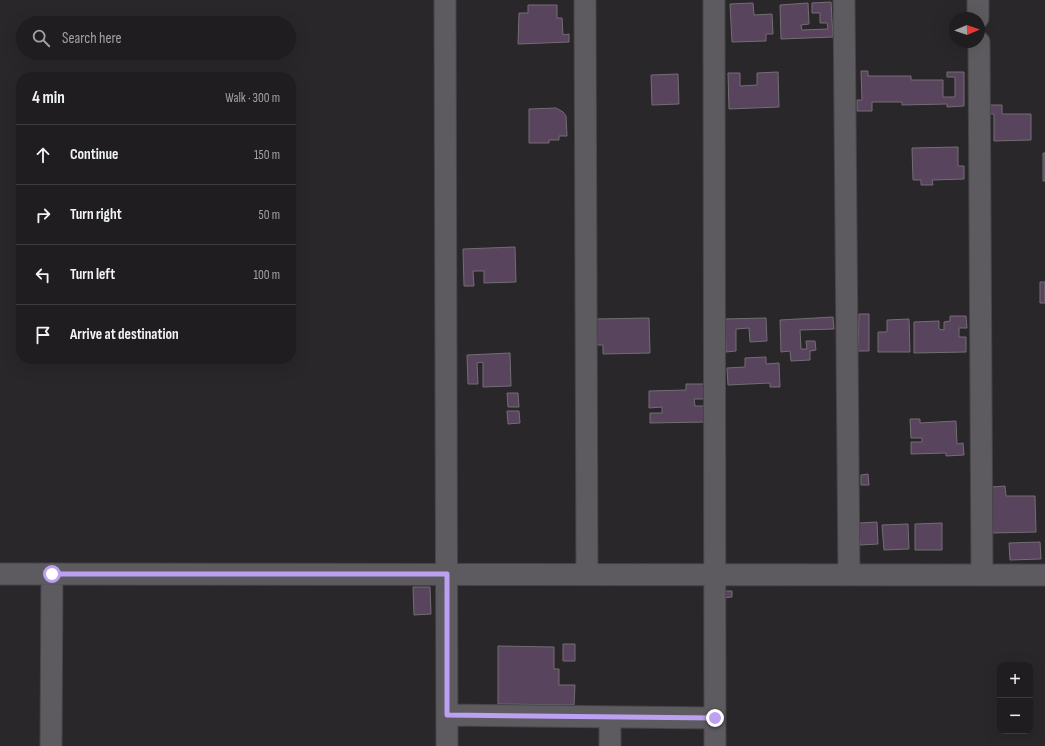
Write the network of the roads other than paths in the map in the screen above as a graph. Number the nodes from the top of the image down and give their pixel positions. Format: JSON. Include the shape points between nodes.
{"nodes":[{"id":1,"x":445,"y":0,"type":"edge"},
{"id":2,"x":585,"y":0,"type":"edge"},
{"id":3,"x":714,"y":0,"type":"edge"},
{"id":4,"x":844,"y":0,"type":"edge"},
{"id":5,"x":978,"y":0,"type":"edge"},
{"id":6,"x":978,"y":12,"type":"edge"},
{"id":7,"x":979,"y":48,"type":"edge"},
{"id":8,"x":0,"y":574,"type":"edge"},
{"id":9,"x":52,"y":574,"type":"junction"},
{"id":10,"x":447,"y":574,"type":"junction"},
{"id":11,"x":587,"y":574,"type":"junction"},
{"id":12,"x":714,"y":575,"type":"junction"},
{"id":13,"x":849,"y":575,"type":"junction"},
{"id":14,"x":982,"y":575,"type":"junction"},
{"id":15,"x":1045,"y":575,"type":"edge"},
{"id":16,"x":447,"y":715,"type":"junction"},
{"id":17,"x":610,"y":717,"type":"junction"},
{"id":18,"x":715,"y":718,"type":"junction"},
{"id":19,"x":51,"y":746,"type":"edge"},
{"id":20,"x":447,"y":746,"type":"edge"},
{"id":21,"x":610,"y":746,"type":"edge"},
{"id":22,"x":715,"y":746,"type":"edge"}],
"edges":[{"from":1,"to":10,"type":"street"},
{"from":2,"to":11,"type":"street"},
{"from":3,"to":12,"type":"street"},
{"from":4,"to":13,"type":"street"},
{"from":5,"to":6,"type":"street"},
{"from":7,"to":14,"type":"street"},
{"from":8,"to":9,"type":"street"},
{"from":9,"to":10,"type":"street"},
{"from":9,"to":19,"type":"street"},
{"from":10,"to":11,"type":"street"},
{"from":10,"to":16,"type":"street"},
{"from":11,"to":12,"type":"street"},
{"from":12,"to":13,"type":"street"},
{"from":12,"to":18,"type":"street"},
{"from":13,"to":14,"type":"street"},
{"from":14,"to":15,"type":"street"},
{"from":16,"to":17,"type":"street"},
{"from":16,"to":20,"type":"street"},
{"from":17,"to":18,"type":"street"},
{"from":17,"to":21,"type":"street"},
{"from":18,"to":22,"type":"street"}]}
